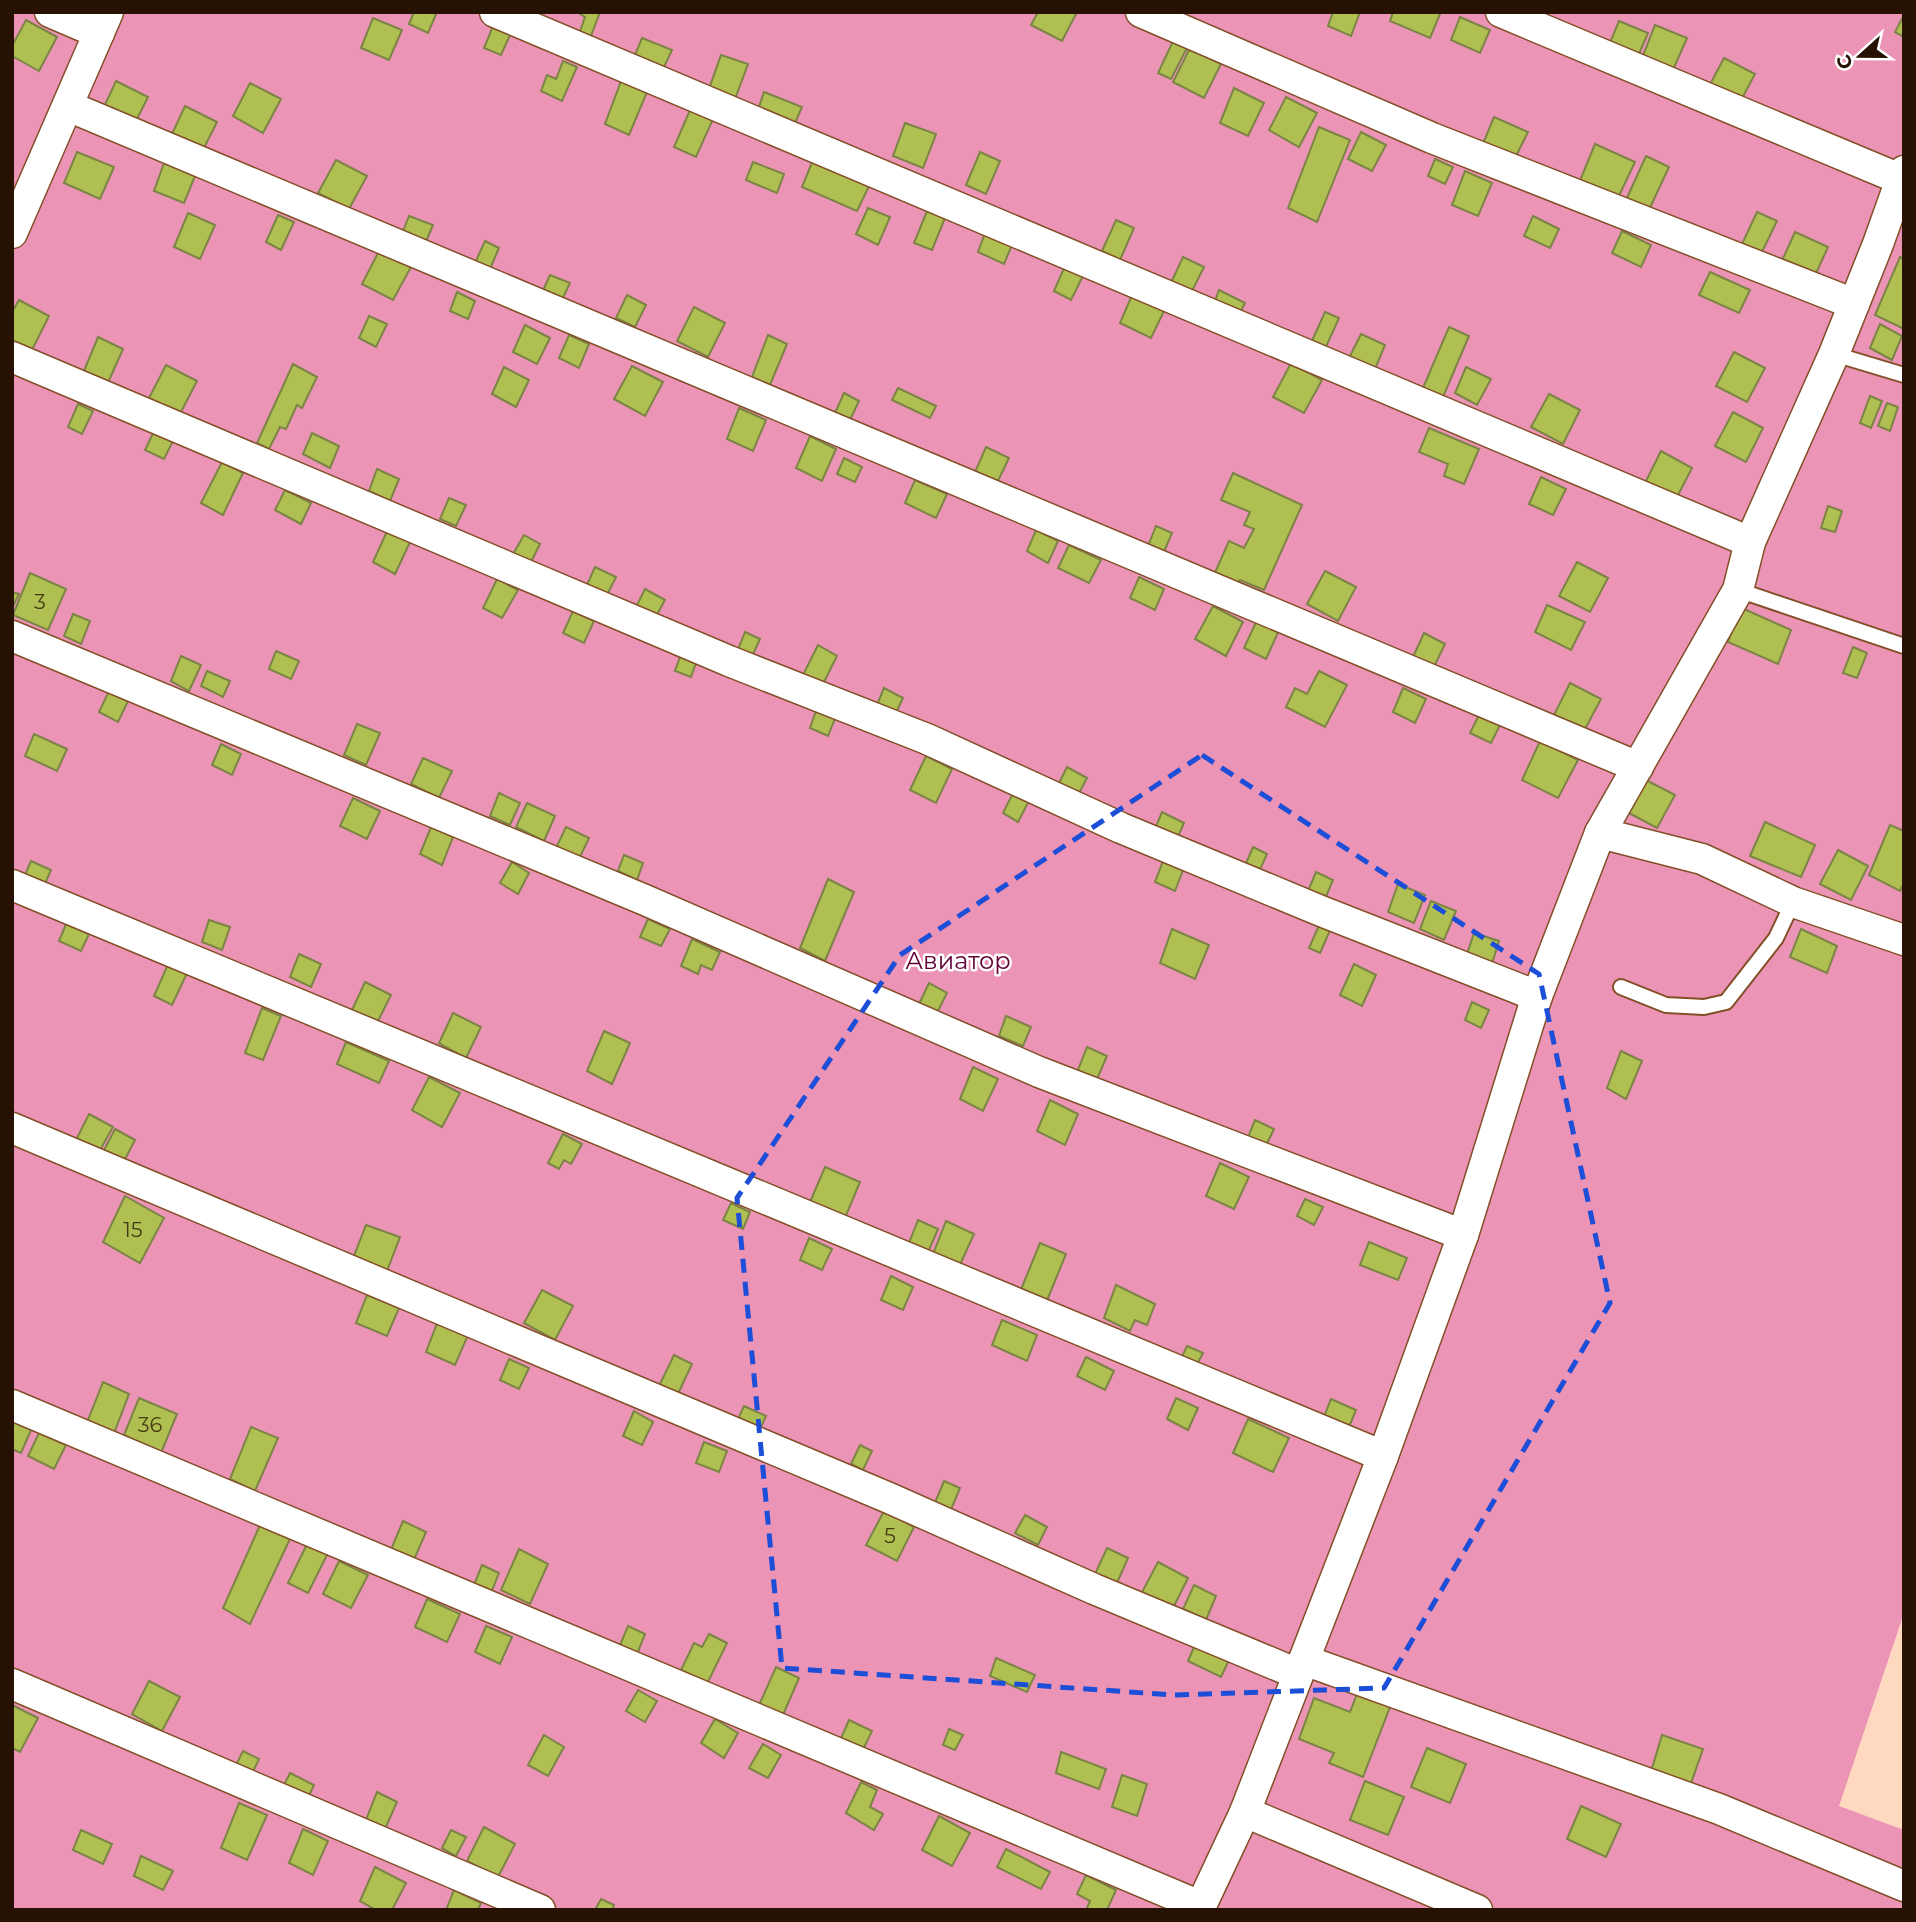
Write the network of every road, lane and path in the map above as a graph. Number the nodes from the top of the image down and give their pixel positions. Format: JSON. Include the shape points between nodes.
{"nodes":[{"id":1,"x":50,"y":12,"type":"edge"},
{"id":2,"x":495,"y":12,"type":"edge"},
{"id":3,"x":1141,"y":12,"type":"edge"},
{"id":4,"x":1501,"y":12,"type":"edge"},
{"id":5,"x":104,"y":22,"type":"edge"},
{"id":6,"x":68,"y":106,"type":"junction"},
{"id":7,"x":1902,"y":175,"type":"edge"},
{"id":8,"x":12,"y":233,"type":"edge"},
{"id":9,"x":1854,"y":304,"type":"junction"},
{"id":10,"x":1834,"y":354,"type":"junction"},
{"id":11,"x":12,"y":356,"type":"edge"},
{"id":12,"x":1904,"y":375,"type":"edge"},
{"id":13,"x":1750,"y":542,"type":"junction"},
{"id":14,"x":1738,"y":590,"type":"junction"},
{"id":15,"x":12,"y":636,"type":"edge"},
{"id":16,"x":1904,"y":646,"type":"edge"},
{"id":17,"x":1638,"y":767,"type":"junction"},
{"id":18,"x":1600,"y":833,"type":"junction"},
{"id":19,"x":12,"y":885,"type":"edge"},
{"id":20,"x":1793,"y":902,"type":"junction"},
{"id":21,"x":1904,"y":940,"type":"edge"},
{"id":22,"x":1621,"y":987,"type":"dead end"},
{"id":23,"x":1537,"y":996,"type":"junction"},
{"id":24,"x":12,"y":1128,"type":"edge"},
{"id":25,"x":1463,"y":1235,"type":"junction"},
{"id":26,"x":12,"y":1405,"type":"edge"},
{"id":27,"x":1383,"y":1456,"type":"junction"},
{"id":28,"x":1301,"y":1667,"type":"junction"},
{"id":29,"x":12,"y":1684,"type":"edge"},
{"id":30,"x":1245,"y":1812,"type":"junction"},
{"id":31,"x":1904,"y":1886,"type":"edge"},
{"id":32,"x":1200,"y":1908,"type":"edge"},
{"id":33,"x":540,"y":1910,"type":"edge"},
{"id":34,"x":1477,"y":1910,"type":"edge"}],
"edges":[{"from":1,"to":5,"type":"street"},
{"from":2,"to":13,"type":"street"},
{"from":3,"to":9,"type":"street","via":[[1432,138]]},
{"from":4,"to":7,"type":"street"},
{"from":5,"to":6,"type":"street"},
{"from":6,"to":8,"type":"street"},
{"from":6,"to":17,"type":"street"},
{"from":7,"to":9,"type":"street"},
{"from":9,"to":10,"type":"street"},
{"from":10,"to":12,"type":"lane"},
{"from":10,"to":13,"type":"street"},
{"from":11,"to":23,"type":"street","via":[[729,661],[927,739],[1121,828]]},
{"from":13,"to":14,"type":"street"},
{"from":14,"to":16,"type":"lane"},
{"from":14,"to":17,"type":"street"},
{"from":15,"to":25,"type":"street","via":[[645,900],[1040,1072]]},
{"from":17,"to":18,"type":"street"},
{"from":18,"to":20,"type":"street","via":[[1702,859]]},
{"from":18,"to":23,"type":"street"},
{"from":19,"to":27,"type":"street"},
{"from":20,"to":21,"type":"street"},
{"from":20,"to":22,"type":"lane","via":[[1776,938],[1726,1002],[1704,1007],[1666,1005]]},
{"from":23,"to":25,"type":"street"},
{"from":24,"to":28,"type":"street","via":[[1094,1589]]},
{"from":25,"to":27,"type":"street"},
{"from":26,"to":32,"type":"street"},
{"from":27,"to":28,"type":"street"},
{"from":28,"to":30,"type":"street"},
{"from":28,"to":31,"type":"street","via":[[1719,1809]]},
{"from":29,"to":33,"type":"street"},
{"from":30,"to":32,"type":"street"},
{"from":30,"to":34,"type":"street"}]}
